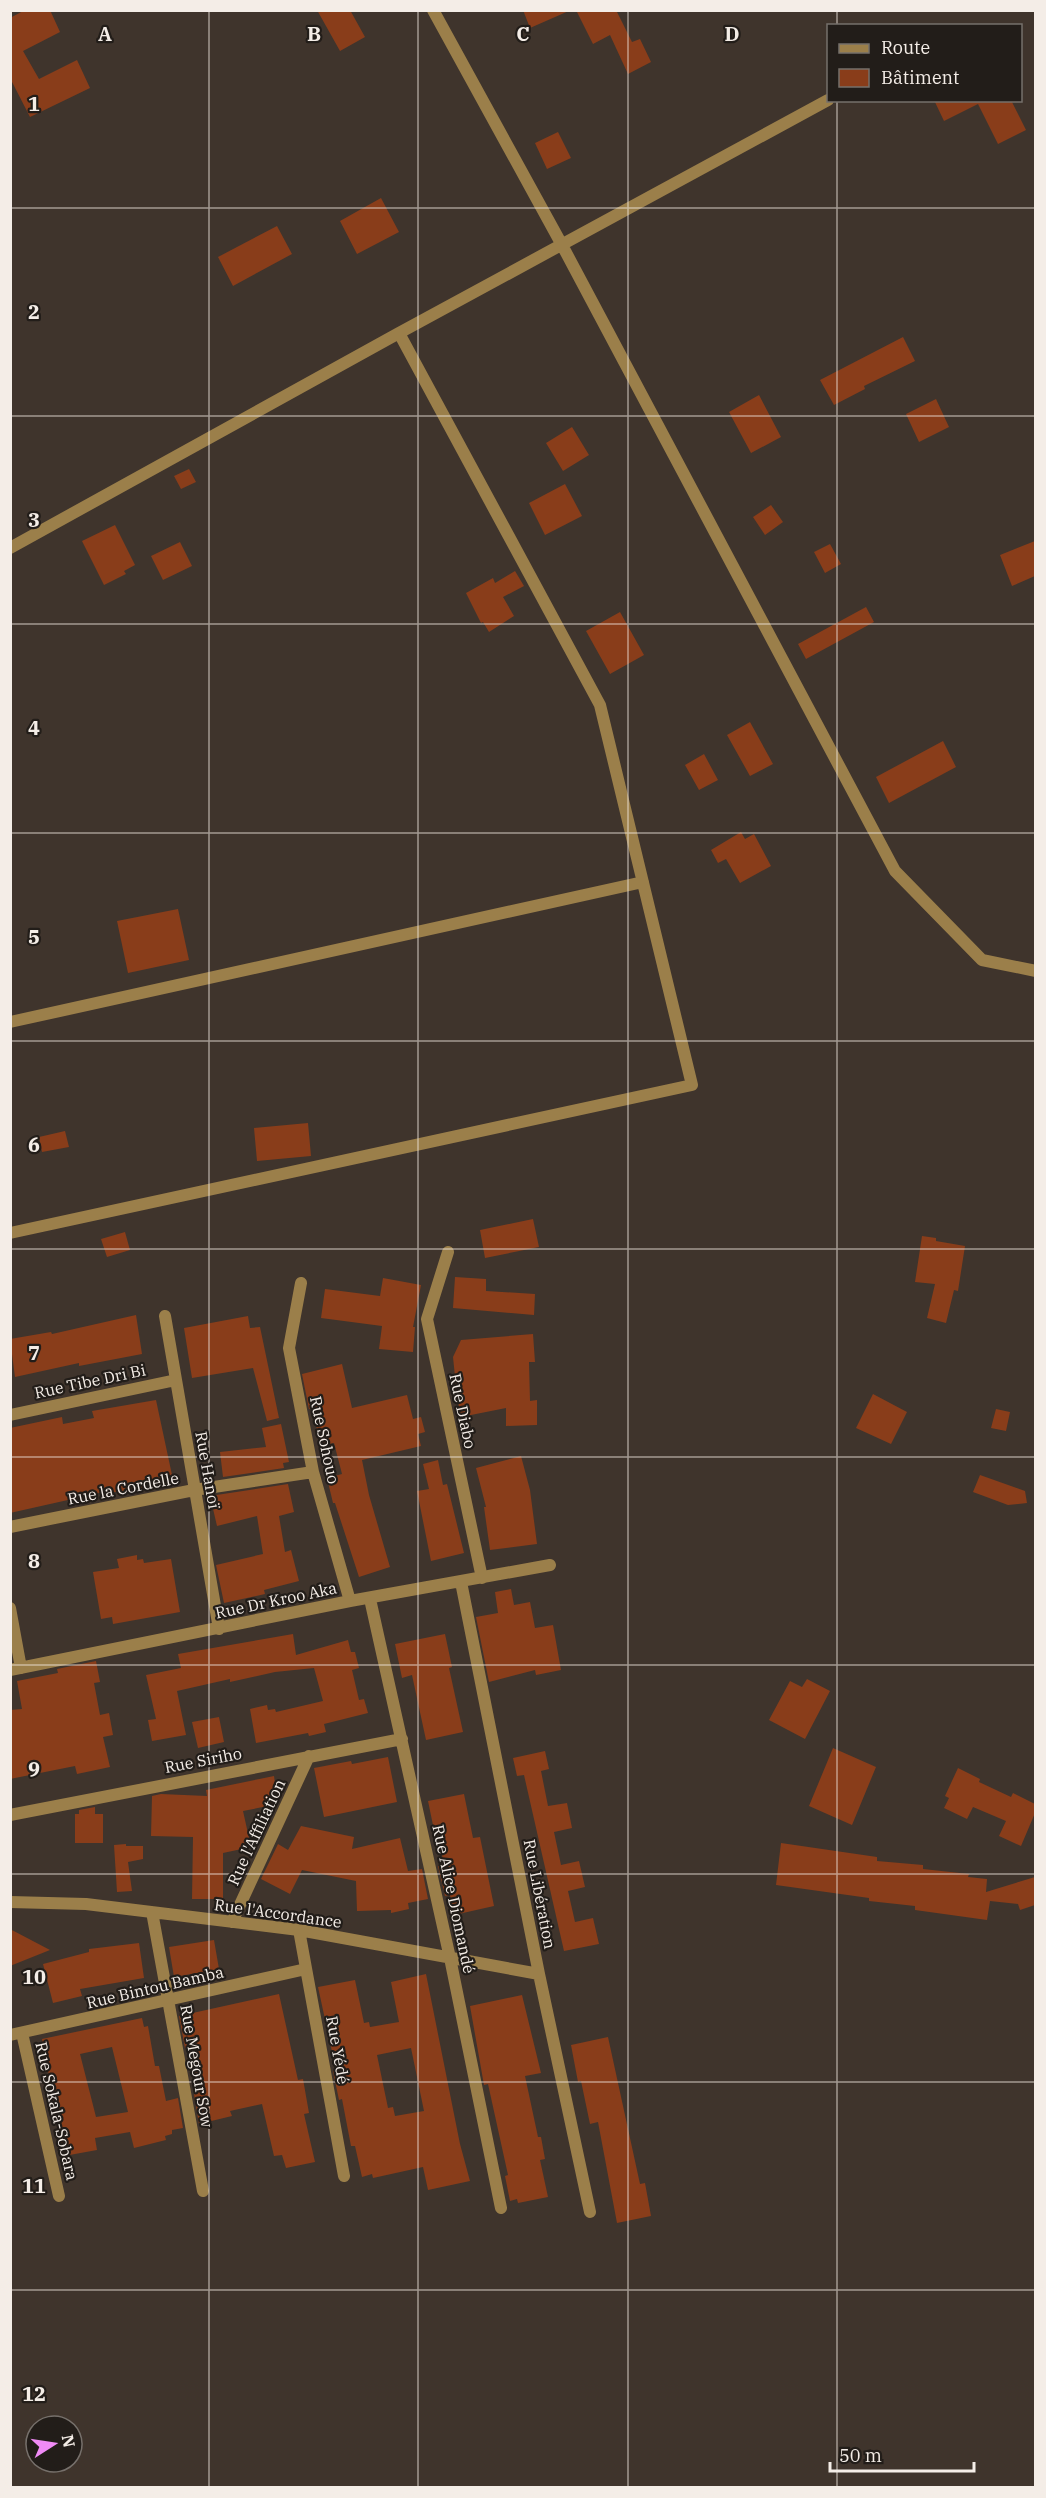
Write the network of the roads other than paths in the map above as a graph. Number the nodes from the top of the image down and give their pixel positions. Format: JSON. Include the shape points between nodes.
{"nodes":[{"id":1,"x":433,"y":10,"type":"edge"},
{"id":2,"x":827,"y":101,"type":"edge"},
{"id":3,"x":562,"y":245,"type":"junction"},
{"id":4,"x":399,"y":333,"type":"junction"},
{"id":5,"x":10,"y":548,"type":"edge"},
{"id":6,"x":644,"y":882,"type":"junction"},
{"id":7,"x":1035,"y":971,"type":"edge"},
{"id":8,"x":10,"y":1022,"type":"edge"},
{"id":9,"x":10,"y":1233,"type":"edge"},
{"id":10,"x":447,"y":1252,"type":"dead end"},
{"id":11,"x":302,"y":1284,"type":"dead end"},
{"id":12,"x":165,"y":1316,"type":"dead end"},
{"id":13,"x":176,"y":1380,"type":"junction"},
{"id":14,"x":10,"y":1415,"type":"edge"},
{"id":15,"x":313,"y":1473,"type":"junction"},
{"id":16,"x":194,"y":1490,"type":"junction"},
{"id":17,"x":10,"y":1527,"type":"edge"},
{"id":18,"x":550,"y":1566,"type":"dead end"},
{"id":19,"x":482,"y":1578,"type":"junction"},
{"id":20,"x":461,"y":1582,"type":"junction"},
{"id":21,"x":370,"y":1599,"type":"junction"},
{"id":22,"x":350,"y":1601,"type":"junction"},
{"id":23,"x":10,"y":1608,"type":"edge"},
{"id":24,"x":219,"y":1629,"type":"junction"},
{"id":25,"x":16,"y":1669,"type":"edge"},
{"id":26,"x":402,"y":1740,"type":"junction"},
{"id":27,"x":309,"y":1756,"type":"junction"},
{"id":28,"x":10,"y":1815,"type":"edge"},
{"id":29,"x":10,"y":1902,"type":"edge"},
{"id":30,"x":152,"y":1912,"type":"junction"},
{"id":31,"x":232,"y":1922,"type":"junction"},
{"id":32,"x":299,"y":1930,"type":"junction"},
{"id":33,"x":450,"y":1958,"type":"junction"},
{"id":34,"x":306,"y":1969,"type":"junction"},
{"id":35,"x":539,"y":1974,"type":"junction"},
{"id":36,"x":168,"y":2001,"type":"junction"},
{"id":37,"x":16,"y":2034,"type":"edge"},
{"id":38,"x":344,"y":2176,"type":"dead end"},
{"id":39,"x":202,"y":2191,"type":"dead end"},
{"id":40,"x":59,"y":2196,"type":"dead end"},
{"id":41,"x":501,"y":2208,"type":"dead end"},
{"id":42,"x":590,"y":2212,"type":"dead end"}],
"edges":[{"from":1,"to":3,"type":"street"},
{"from":2,"to":3,"type":"street"},
{"from":3,"to":4,"type":"street"},
{"from":3,"to":7,"type":"street","via":[[895,871],[982,960]]},
{"from":4,"to":5,"type":"street"},
{"from":4,"to":6,"type":"street","via":[[600,705]]},
{"from":6,"to":8,"type":"street"},
{"from":6,"to":9,"type":"street","via":[[692,1085]]},
{"from":10,"to":19,"type":"street","name":"Rue Diabo","via":[[427,1318]]},
{"from":11,"to":15,"type":"street","name":"Rue Sohouo","via":[[289,1348]]},
{"from":12,"to":13,"type":"street","name":"Rue Hanoï"},
{"from":13,"to":14,"type":"street","name":"Rue Tibe Dri Bi"},
{"from":13,"to":16,"type":"street","name":"Rue Hanoï"},
{"from":15,"to":16,"type":"street","name":"Rue la Cordelle"},
{"from":15,"to":22,"type":"street","name":"Rue Sohouo"},
{"from":16,"to":17,"type":"street","name":"Rue la Cordelle"},
{"from":16,"to":24,"type":"street","name":"Rue Hanoï"},
{"from":18,"to":19,"type":"street","name":"Rue Dr Kroo Aka"},
{"from":19,"to":20,"type":"street","name":"Rue Dr Kroo Aka"},
{"from":20,"to":21,"type":"street","name":"Rue Dr Kroo Aka"},
{"from":20,"to":35,"type":"street","name":"Rue Libération"},
{"from":21,"to":22,"type":"street","name":"Rue Dr Kroo Aka"},
{"from":21,"to":26,"type":"street","name":"Rue Alice Diomandé"},
{"from":22,"to":24,"type":"street","name":"Rue Dr Kroo Aka"},
{"from":23,"to":25,"type":"street"},
{"from":24,"to":25,"type":"street","name":"Rue Dr Kroo Aka"},
{"from":26,"to":27,"type":"street","name":"Rue Siriho"},
{"from":26,"to":33,"type":"street","name":"Rue Alice Diomandé"},
{"from":27,"to":28,"type":"street","name":"Rue Siriho"},
{"from":27,"to":31,"type":"street","name":"Rue l'Affiliation"},
{"from":29,"to":30,"type":"street","name":"Rue l'Accordance","via":[[86,1904]]},
{"from":30,"to":31,"type":"street","name":"Rue l'Accordance"},
{"from":30,"to":36,"type":"street","name":"Rue Megour Sow"},
{"from":31,"to":32,"type":"street","name":"Rue l'Accordance"},
{"from":32,"to":33,"type":"street","name":"Rue l'Accordance"},
{"from":32,"to":34,"type":"street","name":"Rue Yédé"},
{"from":33,"to":35,"type":"street","name":"Rue l'Accordance"},
{"from":33,"to":41,"type":"street","name":"Rue Alice Diomandé"},
{"from":34,"to":36,"type":"street","name":"Rue Bintou Bamba"},
{"from":34,"to":38,"type":"street","name":"Rue Yédé"},
{"from":35,"to":42,"type":"street","name":"Rue Libération"},
{"from":36,"to":37,"type":"street","name":"Rue Bintou Bamba"},
{"from":36,"to":39,"type":"street","name":"Rue Megour Sow"},
{"from":37,"to":40,"type":"street","name":"Rue Sokala-Sobara"}]}
